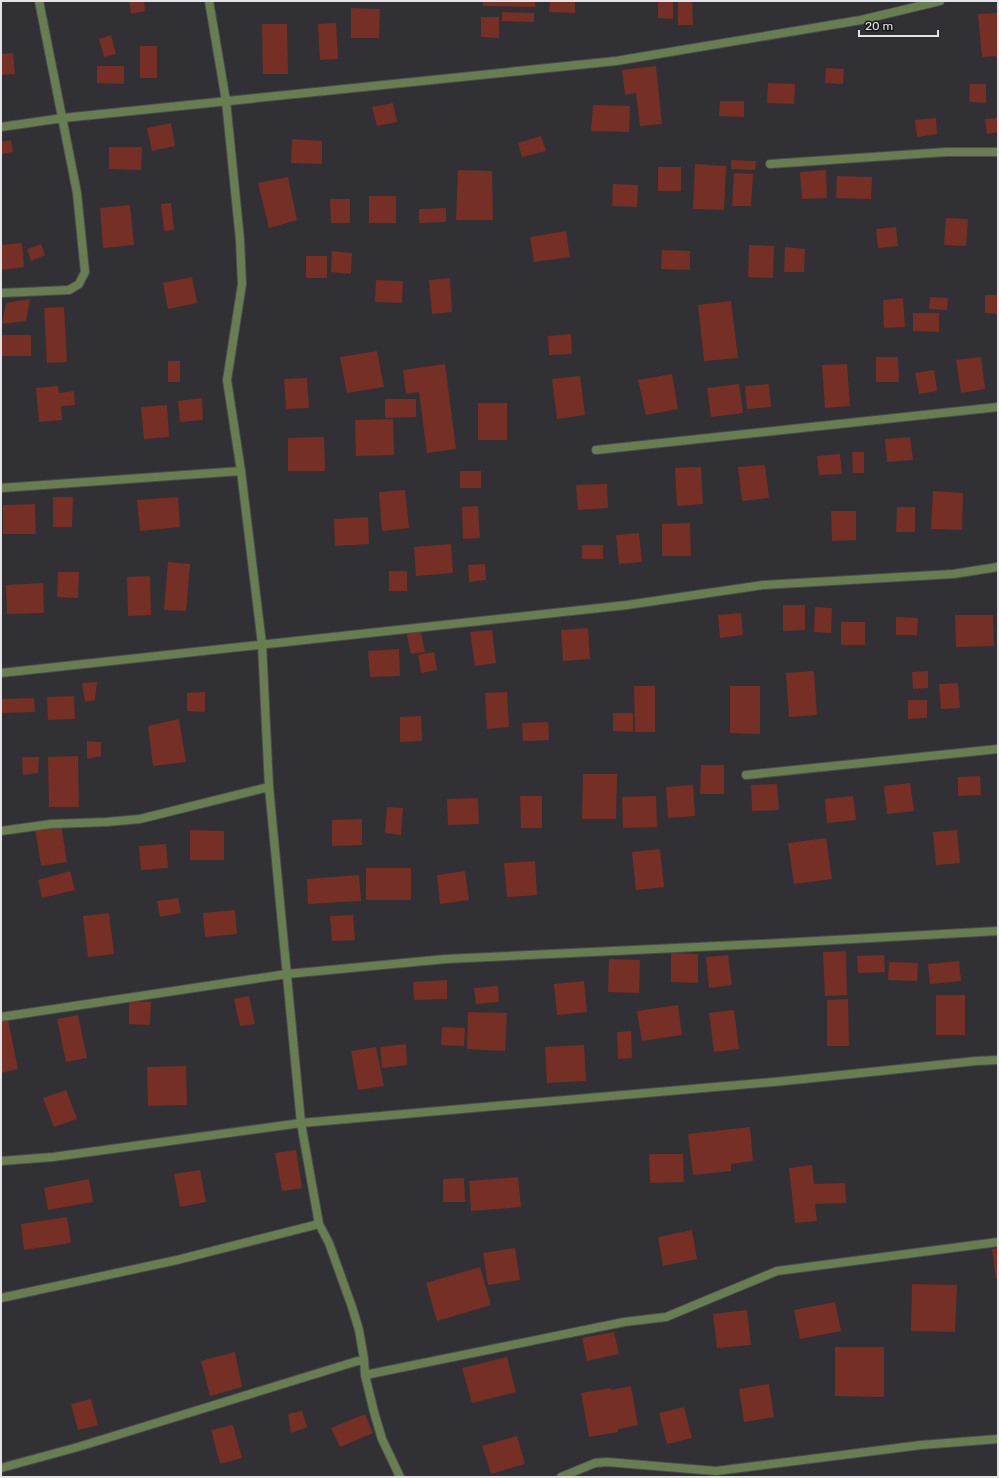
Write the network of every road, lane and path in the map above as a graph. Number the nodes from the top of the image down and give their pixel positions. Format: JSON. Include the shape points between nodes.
{"nodes":[{"id":1,"x":39,"y":1,"type":"edge"},
{"id":2,"x":209,"y":1,"type":"edge"},
{"id":3,"x":940,"y":1,"type":"edge"},
{"id":4,"x":226,"y":101,"type":"junction"},
{"id":5,"x":63,"y":118,"type":"junction"},
{"id":6,"x":1,"y":127,"type":"edge"},
{"id":7,"x":998,"y":152,"type":"edge"},
{"id":8,"x":770,"y":164,"type":"dead end"},
{"id":9,"x":1,"y":293,"type":"edge"},
{"id":10,"x":998,"y":407,"type":"edge"},
{"id":11,"x":596,"y":450,"type":"dead end"},
{"id":12,"x":241,"y":471,"type":"junction"},
{"id":13,"x":1,"y":488,"type":"edge"},
{"id":14,"x":998,"y":567,"type":"edge"},
{"id":15,"x":262,"y":644,"type":"junction"},
{"id":16,"x":1,"y":673,"type":"edge"},
{"id":17,"x":998,"y":749,"type":"edge"},
{"id":18,"x":746,"y":775,"type":"dead end"},
{"id":19,"x":269,"y":787,"type":"junction"},
{"id":20,"x":1,"y":831,"type":"edge"},
{"id":21,"x":998,"y":930,"type":"edge"},
{"id":22,"x":286,"y":974,"type":"junction"},
{"id":23,"x":1,"y":1017,"type":"edge"},
{"id":24,"x":998,"y":1060,"type":"edge"},
{"id":25,"x":300,"y":1123,"type":"junction"},
{"id":26,"x":1,"y":1161,"type":"edge"},
{"id":27,"x":319,"y":1224,"type":"junction"},
{"id":28,"x":998,"y":1242,"type":"edge"},
{"id":29,"x":1,"y":1298,"type":"edge"},
{"id":30,"x":364,"y":1359,"type":"junction"},
{"id":31,"x":365,"y":1375,"type":"junction"},
{"id":32,"x":998,"y":1440,"type":"edge"},
{"id":33,"x":1,"y":1468,"type":"edge"},
{"id":34,"x":400,"y":1477,"type":"edge"},
{"id":35,"x":561,"y":1477,"type":"edge"}],
"edges":[{"from":1,"to":5,"type":"street"},
{"from":2,"to":4,"type":"street"},
{"from":3,"to":4,"type":"street","via":[[861,20],[616,61]]},
{"from":4,"to":5,"type":"street"},
{"from":4,"to":12,"type":"street","via":[[242,284],[227,380]]},
{"from":5,"to":6,"type":"street"},
{"from":5,"to":9,"type":"street","via":[[77,193],[85,272],[79,284],[69,290]]},
{"from":7,"to":8,"type":"street","via":[[946,152]]},
{"from":10,"to":11,"type":"street"},
{"from":12,"to":13,"type":"street"},
{"from":12,"to":15,"type":"street"},
{"from":14,"to":15,"type":"street","via":[[953,574],[763,585],[627,605]]},
{"from":15,"to":16,"type":"street"},
{"from":15,"to":19,"type":"street"},
{"from":17,"to":18,"type":"street"},
{"from":19,"to":20,"type":"street","via":[[140,819],[51,824]]},
{"from":19,"to":22,"type":"street"},
{"from":21,"to":22,"type":"street","via":[[446,959]]},
{"from":22,"to":23,"type":"street"},
{"from":22,"to":25,"type":"street"},
{"from":24,"to":25,"type":"street"},
{"from":25,"to":26,"type":"street"},
{"from":25,"to":27,"type":"street"},
{"from":27,"to":29,"type":"street","via":[[177,1260]]},
{"from":27,"to":30,"type":"street","via":[[352,1307]]},
{"from":28,"to":31,"type":"street","via":[[777,1271],[666,1317],[624,1322]]},
{"from":30,"to":31,"type":"street"},
{"from":30,"to":33,"type":"street","via":[[78,1447]]},
{"from":31,"to":34,"type":"street","via":[[382,1439]]},
{"from":32,"to":35,"type":"street","via":[[921,1445],[716,1471],[601,1462]]}]}
